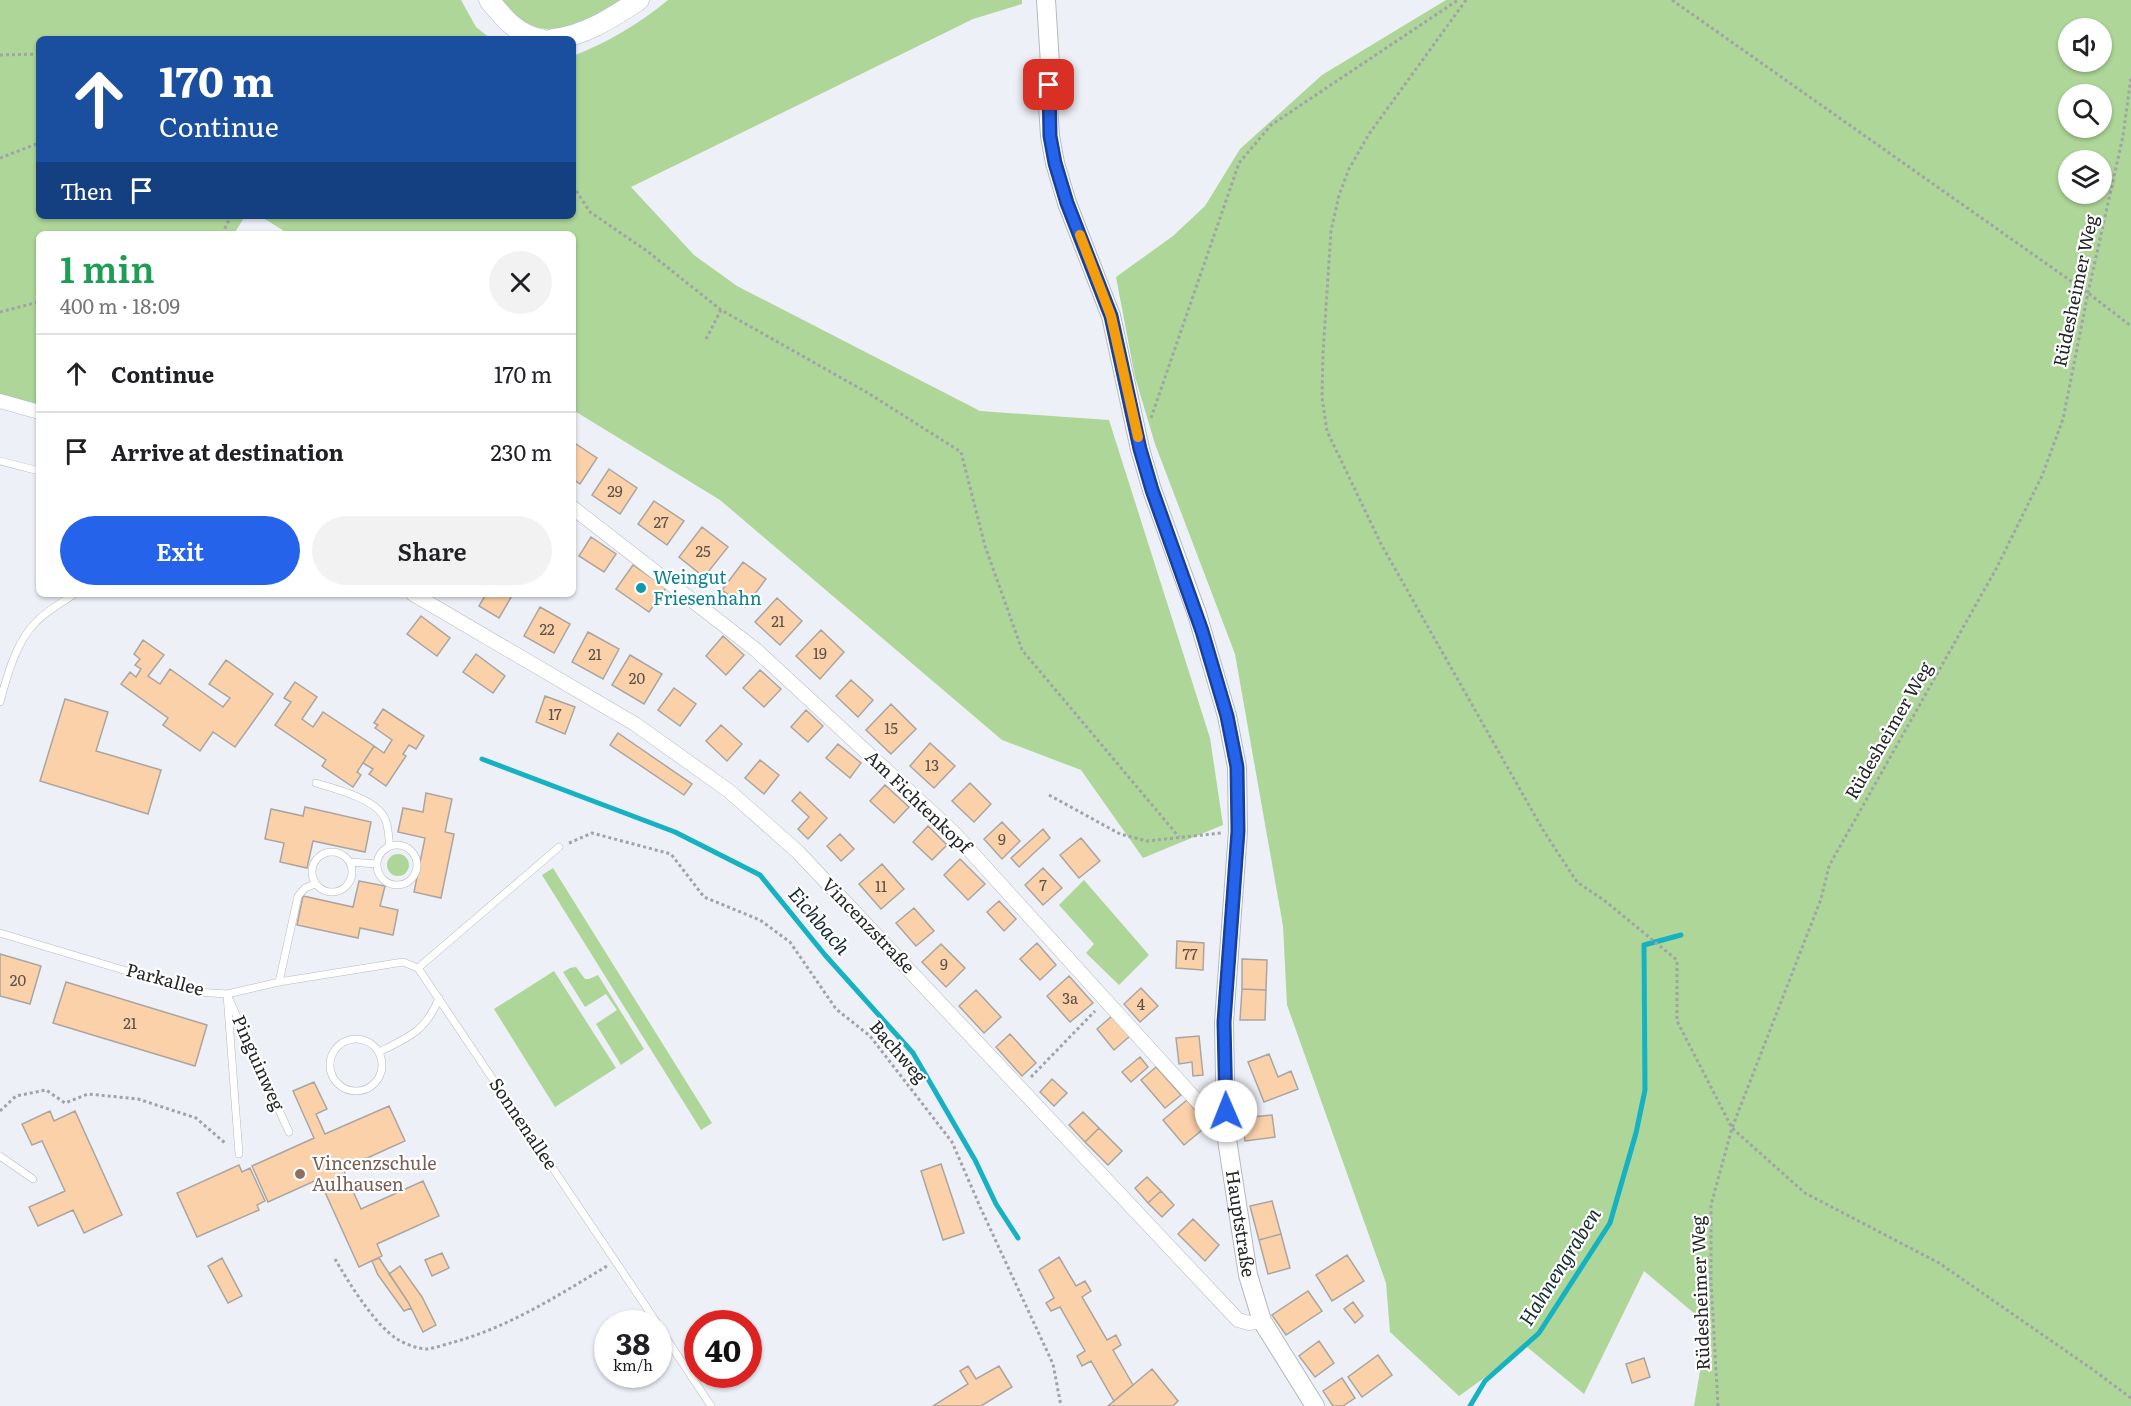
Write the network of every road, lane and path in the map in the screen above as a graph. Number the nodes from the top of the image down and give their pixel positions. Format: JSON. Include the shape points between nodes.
{"nodes":[{"id":1,"x":489,"y":0,"type":"edge"},
{"id":2,"x":639,"y":0,"type":"edge"},
{"id":3,"x":1046,"y":0,"type":"edge"},
{"id":4,"x":1458,"y":0,"type":"edge"},
{"id":5,"x":1466,"y":0,"type":"edge"},
{"id":6,"x":1672,"y":0,"type":"edge"},
{"id":7,"x":528,"y":36,"type":"edge"},
{"id":8,"x":566,"y":36,"type":"edge"},
{"id":9,"x":36,"y":54,"type":"edge"},
{"id":10,"x":0,"y":55,"type":"edge"},
{"id":11,"x":2131,"y":77,"type":"edge"},
{"id":12,"x":36,"y":144,"type":"edge"},
{"id":13,"x":0,"y":158,"type":"edge"},
{"id":14,"x":576,"y":191,"type":"edge"},
{"id":15,"x":2088,"y":293,"type":"junction"},
{"id":16,"x":36,"y":303,"type":"edge"},
{"id":17,"x":721,"y":310,"type":"junction"},
{"id":18,"x":0,"y":312,"type":"edge"},
{"id":19,"x":2131,"y":326,"type":"edge"},
{"id":20,"x":706,"y":339,"type":"dead end"},
{"id":21,"x":0,"y":401,"type":"edge"},
{"id":22,"x":36,"y":411,"type":"edge"},
{"id":23,"x":1140,"y":449,"type":"junction"},
{"id":24,"x":0,"y":460,"type":"edge"},
{"id":25,"x":36,"y":470,"type":"edge"},
{"id":26,"x":576,"y":510,"type":"edge"},
{"id":27,"x":70,"y":597,"type":"edge"},
{"id":28,"x":418,"y":597,"type":"edge"},
{"id":29,"x":0,"y":701,"type":"edge"},
{"id":30,"x":316,"y":783,"type":"dead end"},
{"id":31,"x":1048,"y":795,"type":"dead end"},
{"id":32,"x":1238,"y":831,"type":"junction"},
{"id":33,"x":1179,"y":837,"type":"junction"},
{"id":34,"x":390,"y":846,"type":"junction"},
{"id":35,"x":559,"y":847,"type":"joint"},
{"id":36,"x":350,"y":862,"type":"junction"},
{"id":37,"x":377,"y":864,"type":"junction"},
{"id":38,"x":315,"y":884,"type":"junction"},
{"id":39,"x":0,"y":933,"type":"edge"},
{"id":40,"x":418,"y":968,"type":"junction"},
{"id":41,"x":279,"y":982,"type":"junction"},
{"id":42,"x":227,"y":994,"type":"junction"},
{"id":43,"x":439,"y":998,"type":"junction"},
{"id":44,"x":1105,"y":1000,"type":"junction"},
{"id":45,"x":379,"y":1052,"type":"junction"},
{"id":46,"x":1020,"y":1089,"type":"junction"},
{"id":47,"x":0,"y":1111,"type":"edge"},
{"id":48,"x":1732,"y":1128,"type":"junction"},
{"id":49,"x":289,"y":1132,"type":"dead end"},
{"id":50,"x":1226,"y":1133,"type":"junction"},
{"id":51,"x":239,"y":1154,"type":"joint"},
{"id":52,"x":0,"y":1156,"type":"edge"},
{"id":53,"x":33,"y":1179,"type":"dead end"},
{"id":54,"x":336,"y":1259,"type":"dead end"},
{"id":55,"x":616,"y":1261,"type":"junction"},
{"id":56,"x":649,"y":1310,"type":"edge"},
{"id":57,"x":1262,"y":1321,"type":"junction"},
{"id":58,"x":672,"y":1346,"type":"edge"},
{"id":59,"x":2131,"y":1398,"type":"edge"},
{"id":60,"x":711,"y":1406,"type":"edge"},
{"id":61,"x":1060,"y":1406,"type":"edge"},
{"id":62,"x":1316,"y":1406,"type":"edge"},
{"id":63,"x":1718,"y":1406,"type":"edge"}],
"edges":[{"from":1,"to":7,"type":"main road","via":[[508,23]]},
{"from":2,"to":8,"type":"main road","via":[[605,22]]},
{"from":3,"to":23,"type":"street","name":"Hauptstraße","via":[[1048,105],[1055,163],[1111,316]]},
{"from":4,"to":23,"type":"path","via":[[1271,125],[1239,163]]},
{"from":5,"to":48,"type":"path","via":[[1369,134],[1339,195],[1331,231],[1322,397],[1327,431],[1381,544],[1543,830],[1577,882],[1677,960],[1677,1021]]},
{"from":6,"to":15,"type":"path"},
{"from":9,"to":10,"type":"path"},
{"from":11,"to":15,"type":"path","name":"Rüdesheimer Weg","via":[[2123,136]]},
{"from":12,"to":13,"type":"path"},
{"from":14,"to":17,"type":"path","via":[[590,212]]},
{"from":15,"to":19,"type":"path"},
{"from":15,"to":48,"type":"path","name":"Rüdesheimer Weg","via":[[2063,418],[2042,476],[1996,569],[1829,866],[1821,899]]},
{"from":16,"to":18,"type":"path"},
{"from":17,"to":20,"type":"path"},
{"from":17,"to":33,"type":"path","via":[[868,393],[960,452],[985,546],[1022,650]]},
{"from":21,"to":22,"type":"street"},
{"from":23,"to":32,"type":"street","name":"Hauptstraße","via":[[1197,614],[1227,716],[1237,767]]},
{"from":24,"to":25,"type":"lane"},
{"from":26,"to":44,"type":"street","name":"Am Fichtenkopf","via":[[756,650],[954,833]]},
{"from":27,"to":29,"type":"lane","via":[[37,620],[21,642]]},
{"from":28,"to":46,"type":"street","name":"Vincenzstraße","via":[[635,724],[729,791],[798,852]]},
{"from":30,"to":34,"type":"lane","via":[[380,810],[386,820]]},
{"from":31,"to":33,"type":"path","via":[[1120,834],[1147,841]]},
{"from":32,"to":33,"type":"path"},
{"from":32,"to":50,"type":"street","name":"Hauptstraße","via":[[1224,1022]]},
{"from":34,"to":37,"type":"lane","via":[[381,853]]},
{"from":34,"to":37,"type":"lane","via":[[403,846],[413,853],[417,865],[413,877],[403,884],[390,884],[381,876]]},
{"from":35,"to":40,"type":"lane"},
{"from":35,"to":61,"type":"path","name":"Bachweg","via":[[592,832],[671,854],[704,897],[760,920],[790,942],[836,1009],[870,1036],[952,1142],[1053,1364]]},
{"from":36,"to":37,"type":"lane"},
{"from":36,"to":38,"type":"lane","via":[[352,876],[346,888],[333,893]]},
{"from":36,"to":38,"type":"lane","via":[[341,853],[324,853],[312,867]]},
{"from":38,"to":41,"type":"lane","via":[[304,888],[298,896]]},
{"from":39,"to":42,"type":"lane","name":"Parkallee","via":[[197,992]]},
{"from":40,"to":41,"type":"lane","name":"Parkallee","via":[[403,962]]},
{"from":40,"to":43,"type":"lane","name":"Sonnenallee"},
{"from":41,"to":42,"type":"lane","name":"Parkallee"},
{"from":42,"to":49,"type":"lane","name":"Pinguinweg"},
{"from":42,"to":51,"type":"lane"},
{"from":43,"to":45,"type":"lane","via":[[432,1015],[418,1030]]},
{"from":43,"to":55,"type":"lane","name":"Sonnenallee"},
{"from":44,"to":46,"type":"path"},
{"from":44,"to":50,"type":"street","name":"Am Fichtenkopf"},
{"from":45,"to":45,"type":"lane","via":[[366,1040],[340,1044],[331,1058],[332,1075],[343,1088],[368,1089],[380,1077]]},
{"from":46,"to":57,"type":"street","name":"Vincenzstraße","via":[[1238,1320]]},
{"from":47,"to":51,"type":"path","via":[[16,1096],[46,1090],[65,1103],[88,1094],[138,1099],[196,1118]]},
{"from":48,"to":59,"type":"path","via":[[1805,1193],[1939,1263]]},
{"from":48,"to":63,"type":"path","name":"Rüdesheimer Weg","via":[[1711,1205]]},
{"from":50,"to":57,"type":"street","name":"Hauptstraße","via":[[1248,1275]]},
{"from":52,"to":53,"type":"lane"},
{"from":54,"to":55,"type":"path","via":[[354,1291],[396,1339],[427,1349],[507,1322]]},
{"from":55,"to":56,"type":"lane","name":"Sonnenallee"},
{"from":57,"to":62,"type":"street","name":"Hauptstraße"},
{"from":58,"to":60,"type":"lane","name":"Sonnenallee"}]}
